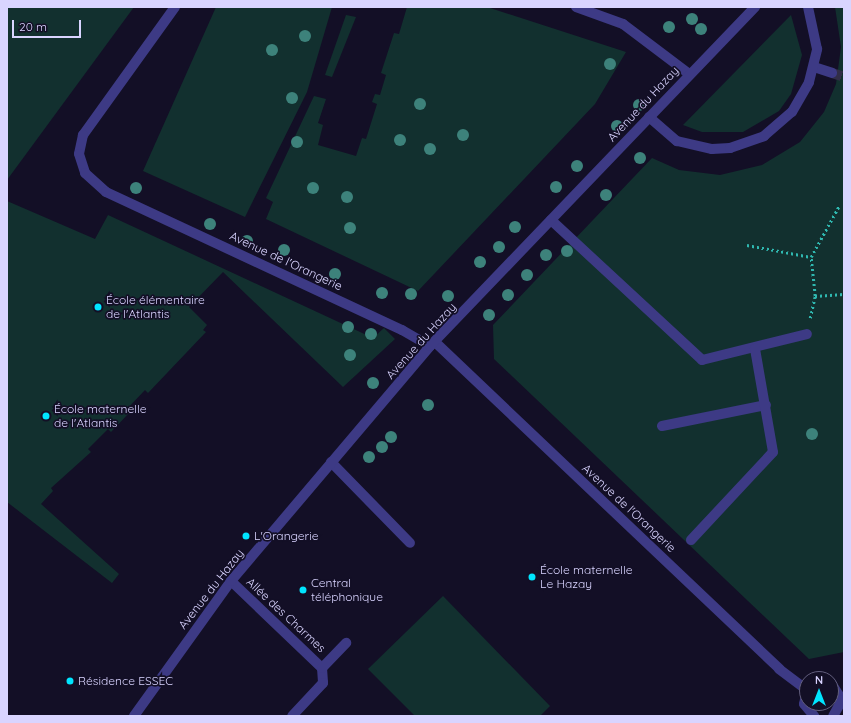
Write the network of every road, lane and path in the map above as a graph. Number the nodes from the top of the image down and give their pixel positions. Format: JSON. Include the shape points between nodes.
{"nodes":[{"id":1,"x":576,"y":7,"type":"edge"},
{"id":2,"x":755,"y":7,"type":"edge"},
{"id":3,"x":808,"y":7,"type":"edge"},
{"id":4,"x":173,"y":8,"type":"edge"},
{"id":5,"x":814,"y":67,"type":"junction"},
{"id":6,"x":832,"y":73,"type":"tunnel mouth"},
{"id":7,"x":689,"y":74,"type":"junction"},
{"id":8,"x":649,"y":117,"type":"junction"},
{"id":9,"x":839,"y":206,"type":"dead end"},
{"id":10,"x":551,"y":220,"type":"junction"},
{"id":11,"x":747,"y":245,"type":"dead end"},
{"id":12,"x":811,"y":257,"type":"junction"},
{"id":13,"x":844,"y":294,"type":"edge"},
{"id":14,"x":815,"y":296,"type":"junction"},
{"id":15,"x":807,"y":334,"type":"joint"},
{"id":16,"x":432,"y":344,"type":"junction"},
{"id":17,"x":755,"y":349,"type":"junction"},
{"id":18,"x":766,"y":404,"type":"junction"},
{"id":19,"x":662,"y":426,"type":"dead end"},
{"id":20,"x":331,"y":462,"type":"junction"},
{"id":21,"x":691,"y":540,"type":"dead end"},
{"id":22,"x":410,"y":543,"type":"dead end"},
{"id":23,"x":231,"y":581,"type":"junction"},
{"id":24,"x":346,"y":643,"type":"dead end"},
{"id":25,"x":322,"y":668,"type":"junction"},
{"id":26,"x":799,"y":684,"type":"edge"},
{"id":27,"x":842,"y":690,"type":"edge"},
{"id":28,"x":134,"y":716,"type":"edge"},
{"id":29,"x":292,"y":716,"type":"edge"},
{"id":30,"x":833,"y":716,"type":"edge"}],
"edges":[{"from":1,"to":7,"type":"street","via":[[623,24]]},
{"from":2,"to":7,"type":"street","name":"Avenue du Hazay"},
{"from":3,"to":5,"type":"street","via":[[816,33]]},
{"from":4,"to":16,"type":"street","name":"Avenue de l'Orangerie","via":[[87,128],[79,154],[92,181],[129,203]]},
{"from":5,"to":6,"type":"street"},
{"from":5,"to":8,"type":"street","via":[[792,112],[764,136],[748,143],[712,149],[691,145],[677,141]]},
{"from":7,"to":8,"type":"street","name":"Avenue du Hazay"},
{"from":8,"to":10,"type":"street","name":"Avenue du Hazay"},
{"from":9,"to":12,"type":"path"},
{"from":10,"to":16,"type":"street","name":"Avenue du Hazay"},
{"from":10,"to":17,"type":"street","via":[[702,360]]},
{"from":11,"to":12,"type":"path"},
{"from":12,"to":14,"type":"path"},
{"from":13,"to":14,"type":"path"},
{"from":14,"to":15,"type":"path"},
{"from":15,"to":17,"type":"street"},
{"from":16,"to":20,"type":"street","name":"Avenue du Hazay"},
{"from":16,"to":26,"type":"street","name":"Avenue de l'Orangerie","via":[[779,669]]},
{"from":17,"to":18,"type":"street"},
{"from":18,"to":19,"type":"street"},
{"from":18,"to":21,"type":"street","via":[[773,452]]},
{"from":20,"to":22,"type":"street"},
{"from":20,"to":23,"type":"street","name":"Avenue du Hazay"},
{"from":23,"to":25,"type":"street","name":"Allée des Charmes"},
{"from":23,"to":28,"type":"street","name":"Avenue du Hazay"},
{"from":24,"to":25,"type":"street","name":"Allée des Charmes"},
{"from":25,"to":29,"type":"street","name":"Allée des Charmes","via":[[323,683]]},
{"from":27,"to":30,"type":"street","via":[[841,707]]}]}
